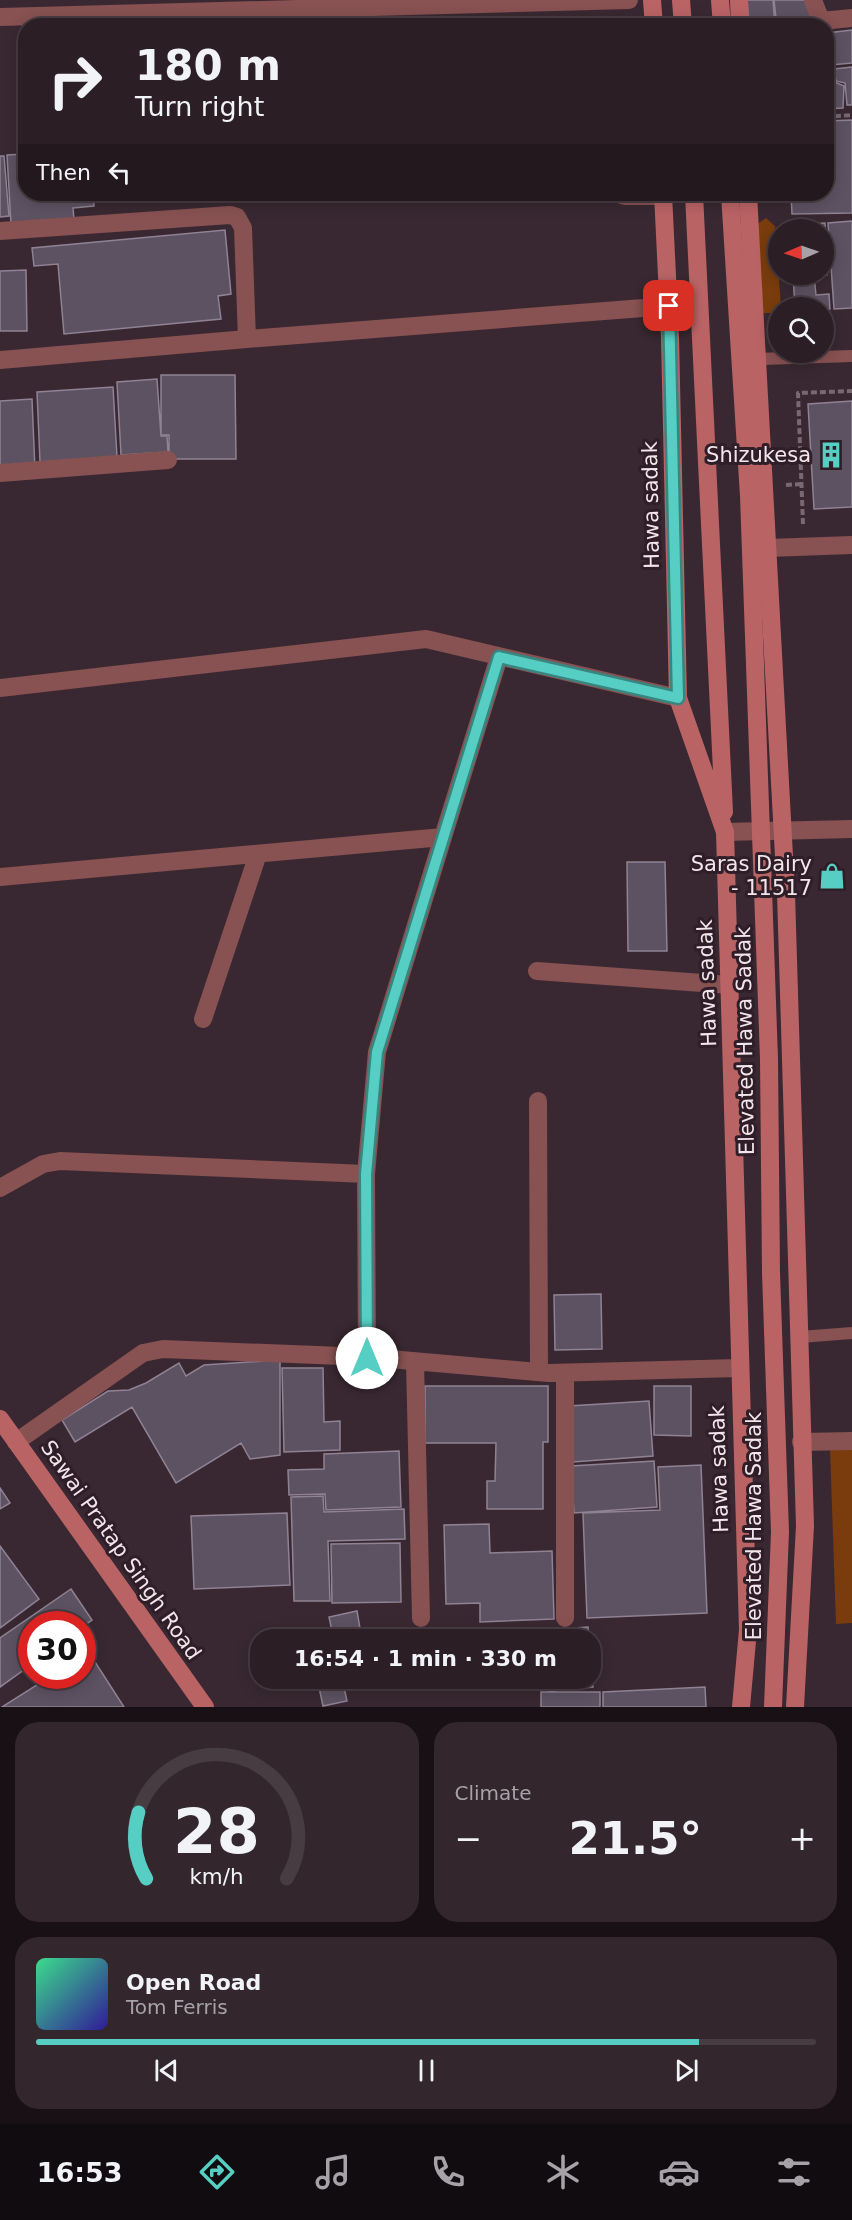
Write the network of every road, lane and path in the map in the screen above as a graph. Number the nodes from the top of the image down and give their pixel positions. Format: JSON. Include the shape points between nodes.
{"nodes":[{"id":1,"x":629,"y":0,"type":"edge"},
{"id":2,"x":652,"y":0,"type":"edge"},
{"id":3,"x":681,"y":0,"type":"edge"},
{"id":4,"x":720,"y":0,"type":"edge"},
{"id":5,"x":739,"y":0,"type":"edge"},
{"id":6,"x":813,"y":0,"type":"edge"},
{"id":7,"x":0,"y":17,"type":"edge"},
{"id":8,"x":653,"y":18,"type":"edge"},
{"id":9,"x":682,"y":18,"type":"edge"},
{"id":10,"x":721,"y":18,"type":"edge"},
{"id":11,"x":740,"y":18,"type":"edge"},
{"id":12,"x":820,"y":18,"type":"edge"},
{"id":13,"x":852,"y":18,"type":"edge"},
{"id":14,"x":834,"y":20,"type":"edge"},
{"id":15,"x":852,"y":116,"type":"edge"},
{"id":16,"x":834,"y":117,"type":"edge"},
{"id":17,"x":663,"y":201,"type":"edge"},
{"id":18,"x":694,"y":201,"type":"edge"},
{"id":19,"x":730,"y":201,"type":"edge"},
{"id":20,"x":748,"y":201,"type":"edge"},
{"id":21,"x":0,"y":231,"type":"edge"},
{"id":22,"x":669,"y":306,"type":"junction"},
{"id":23,"x":247,"y":339,"type":"junction"},
{"id":24,"x":852,"y":356,"type":"edge"},
{"id":25,"x":758,"y":359,"type":"junction"},
{"id":26,"x":0,"y":360,"type":"edge"},
{"id":27,"x":852,"y":391,"type":"edge"},
{"id":28,"x":168,"y":460,"type":"dead end"},
{"id":29,"x":0,"y":473,"type":"edge"},
{"id":30,"x":812,"y":524,"type":"dead end"},
{"id":31,"x":852,"y":545,"type":"edge"},
{"id":32,"x":768,"y":548,"type":"junction"},
{"id":33,"x":499,"y":657,"type":"junction"},
{"id":34,"x":0,"y":688,"type":"edge"},
{"id":35,"x":678,"y":698,"type":"junction"},
{"id":36,"x":852,"y":829,"type":"edge"},
{"id":37,"x":784,"y":831,"type":"junction"},
{"id":38,"x":725,"y":832,"type":"junction"},
{"id":39,"x":443,"y":837,"type":"junction"},
{"id":40,"x":258,"y":854,"type":"junction"},
{"id":41,"x":0,"y":877,"type":"edge"},
{"id":42,"x":537,"y":971,"type":"dead end"},
{"id":43,"x":730,"y":985,"type":"junction"},
{"id":44,"x":203,"y":1019,"type":"dead end"},
{"id":45,"x":538,"y":1101,"type":"dead end"},
{"id":46,"x":366,"y":1174,"type":"junction"},
{"id":47,"x":0,"y":1188,"type":"edge"},
{"id":48,"x":852,"y":1333,"type":"edge"},
{"id":49,"x":800,"y":1338,"type":"junction"},
{"id":50,"x":367,"y":1358,"type":"junction"},
{"id":51,"x":415,"y":1362,"type":"junction"},
{"id":52,"x":738,"y":1368,"type":"junction"},
{"id":53,"x":539,"y":1372,"type":"junction"},
{"id":54,"x":565,"y":1373,"type":"junction"},
{"id":55,"x":0,"y":1419,"type":"edge"},
{"id":56,"x":852,"y":1441,"type":"edge"},
{"id":57,"x":16,"y":1442,"type":"junction"},
{"id":58,"x":801,"y":1442,"type":"junction"},
{"id":59,"x":421,"y":1618,"type":"dead end"},
{"id":60,"x":565,"y":1618,"type":"dead end"},
{"id":61,"x":205,"y":1707,"type":"edge"},
{"id":62,"x":741,"y":1707,"type":"edge"},
{"id":63,"x":773,"y":1707,"type":"edge"},
{"id":64,"x":795,"y":1707,"type":"edge"}],
"edges":[{"from":1,"to":7,"type":"street"},
{"from":2,"to":8,"type":"main road"},
{"from":3,"to":9,"type":"main road"},
{"from":4,"to":10,"type":"main road"},
{"from":5,"to":11,"type":"main road"},
{"from":6,"to":12,"type":"street"},
{"from":13,"to":14,"type":"street"},
{"from":15,"to":16,"type":"path"},
{"from":17,"to":22,"type":"main road","name":"Hawa sadak"},
{"from":18,"to":38,"type":"main road"},
{"from":19,"to":63,"type":"main road","name":"Elevated Hawa Sadak","bridge":true,"via":[[749,508],[769,1059],[780,1532]]},
{"from":20,"to":25,"type":"main road"},
{"from":21,"to":23,"type":"street","via":[[230,215],[237,218],[243,228]]},
{"from":22,"to":23,"type":"street"},
{"from":22,"to":35,"type":"main road","name":"Hawa sadak"},
{"from":23,"to":26,"type":"street"},
{"from":24,"to":25,"type":"lane"},
{"from":25,"to":32,"type":"main road"},
{"from":27,"to":30,"type":"path","via":[[798,393],[802,524]]},
{"from":28,"to":29,"type":"street"},
{"from":31,"to":32,"type":"street"},
{"from":32,"to":37,"type":"main road"},
{"from":33,"to":34,"type":"street","via":[[426,639]]},
{"from":33,"to":35,"type":"street"},
{"from":33,"to":39,"type":"street"},
{"from":35,"to":38,"type":"main road","name":"Hawa sadak"},
{"from":36,"to":37,"type":"street"},
{"from":37,"to":38,"type":"street"},
{"from":37,"to":49,"type":"main road"},
{"from":38,"to":43,"type":"main road","name":"Hawa sadak"},
{"from":39,"to":40,"type":"street"},
{"from":39,"to":46,"type":"street","via":[[377,1052]]},
{"from":40,"to":41,"type":"street"},
{"from":40,"to":44,"type":"street"},
{"from":42,"to":43,"type":"street"},
{"from":43,"to":52,"type":"main road","name":"Hawa sadak"},
{"from":45,"to":53,"type":"street"},
{"from":46,"to":47,"type":"street","via":[[60,1161],[43,1164]]},
{"from":46,"to":50,"type":"street"},
{"from":48,"to":49,"type":"lane"},
{"from":49,"to":58,"type":"main road"},
{"from":50,"to":51,"type":"street"},
{"from":50,"to":57,"type":"street","via":[[164,1349],[143,1353]]},
{"from":51,"to":53,"type":"street"},
{"from":51,"to":59,"type":"street"},
{"from":52,"to":54,"type":"street"},
{"from":52,"to":62,"type":"main road","name":"Hawa sadak","via":[[747,1630]]},
{"from":53,"to":54,"type":"street"},
{"from":54,"to":60,"type":"street"},
{"from":55,"to":57,"type":"main road","name":"Sawai Pratap Singh Road"},
{"from":56,"to":58,"type":"street"},
{"from":57,"to":61,"type":"main road","name":"Sawai Pratap Singh Road"},
{"from":58,"to":64,"type":"main road","via":[[805,1526]]}]}
